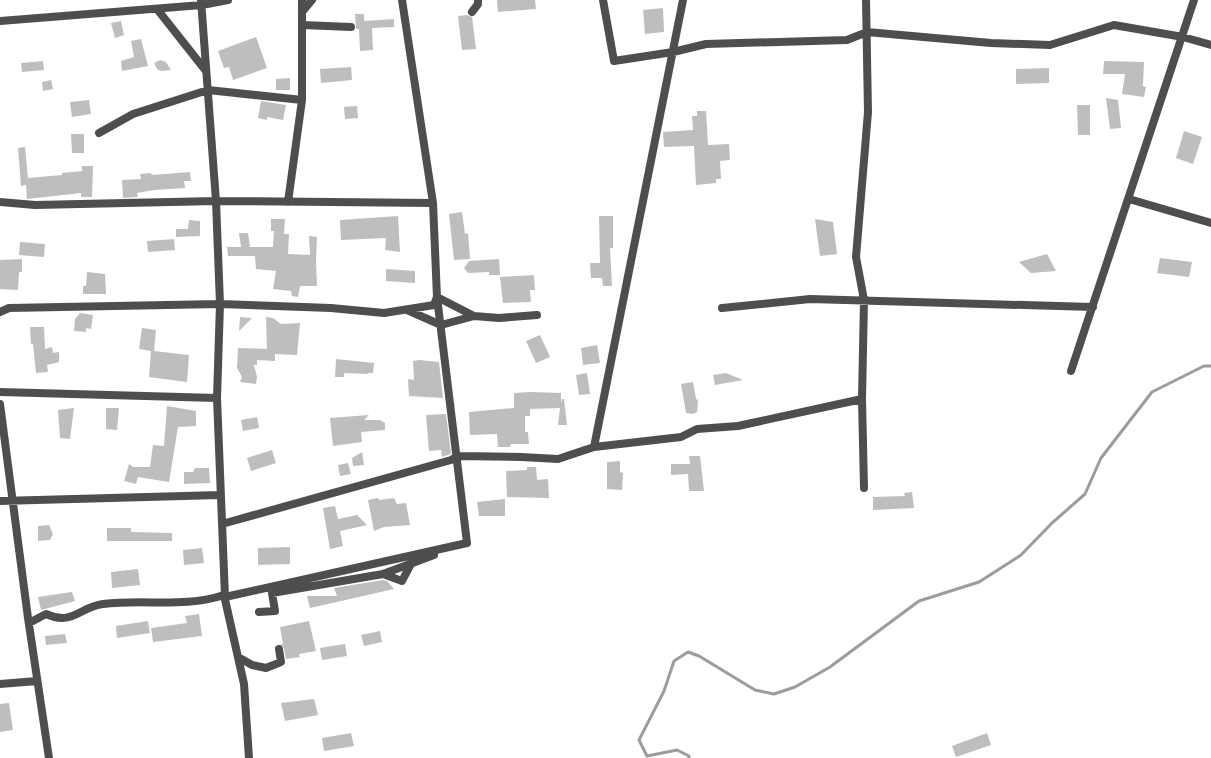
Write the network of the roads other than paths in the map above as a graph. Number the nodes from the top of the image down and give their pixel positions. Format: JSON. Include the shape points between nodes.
{"nodes":[{"id":1,"x":228,"y":0,"type":"edge"},
{"id":2,"x":302,"y":0,"type":"edge"},
{"id":3,"x":312,"y":0,"type":"edge"},
{"id":4,"x":402,"y":0,"type":"edge"},
{"id":5,"x":478,"y":0,"type":"edge"},
{"id":6,"x":603,"y":0,"type":"edge"},
{"id":7,"x":683,"y":0,"type":"edge"},
{"id":8,"x":866,"y":0,"type":"edge"},
{"id":9,"x":1194,"y":0,"type":"edge"},
{"id":10,"x":202,"y":3,"type":"edge"},
{"id":11,"x":157,"y":9,"type":"junction"},
{"id":12,"x":302,"y":12,"type":"junction"},
{"id":13,"x":472,"y":12,"type":"dead end"},
{"id":14,"x":0,"y":21,"type":"edge"},
{"id":15,"x":302,"y":25,"type":"junction"},
{"id":16,"x":351,"y":27,"type":"dead end"},
{"id":17,"x":867,"y":32,"type":"junction"},
{"id":18,"x":1183,"y":37,"type":"junction"},
{"id":19,"x":1211,"y":45,"type":"edge"},
{"id":20,"x":673,"y":52,"type":"junction"},
{"id":21,"x":206,"y":71,"type":"junction"},
{"id":22,"x":208,"y":90,"type":"junction"},
{"id":23,"x":302,"y":100,"type":"junction"},
{"id":24,"x":99,"y":133,"type":"dead end"},
{"id":25,"x":1129,"y":199,"type":"junction"},
{"id":26,"x":216,"y":201,"type":"junction"},
{"id":27,"x":0,"y":202,"type":"edge"},
{"id":28,"x":288,"y":202,"type":"junction"},
{"id":29,"x":433,"y":203,"type":"junction"},
{"id":30,"x":1211,"y":222,"type":"edge"},
{"id":31,"x":437,"y":297,"type":"junction"},
{"id":32,"x":864,"y":300,"type":"junction"},
{"id":33,"x":220,"y":304,"type":"junction"},
{"id":34,"x":1093,"y":307,"type":"junction"},
{"id":35,"x":722,"y":308,"type":"dead end"},
{"id":36,"x":406,"y":310,"type":"junction"},
{"id":37,"x":0,"y":312,"type":"edge"},
{"id":38,"x":537,"y":314,"type":"dead end"},
{"id":39,"x":474,"y":316,"type":"junction"},
{"id":40,"x":441,"y":325,"type":"junction"},
{"id":41,"x":1071,"y":371,"type":"dead end"},
{"id":42,"x":0,"y":392,"type":"edge"},
{"id":43,"x":217,"y":398,"type":"junction"},
{"id":44,"x":862,"y":399,"type":"junction"},
{"id":45,"x":0,"y":404,"type":"edge"},
{"id":46,"x":594,"y":447,"type":"junction"},
{"id":47,"x":458,"y":456,"type":"junction"},
{"id":48,"x":864,"y":488,"type":"dead end"},
{"id":49,"x":220,"y":495,"type":"junction"},
{"id":50,"x":12,"y":500,"type":"junction"},
{"id":51,"x":0,"y":501,"type":"edge"},
{"id":52,"x":222,"y":524,"type":"junction"},
{"id":53,"x":440,"y":550,"type":"junction"},
{"id":54,"x":411,"y":564,"type":"junction"},
{"id":55,"x":383,"y":574,"type":"junction"},
{"id":56,"x":224,"y":595,"type":"junction"},
{"id":57,"x":259,"y":612,"type":"dead end"},
{"id":58,"x":29,"y":622,"type":"junction"},
{"id":59,"x":279,"y":649,"type":"dead end"},
{"id":60,"x":238,"y":657,"type":"junction"},
{"id":61,"x":37,"y":681,"type":"junction"},
{"id":62,"x":0,"y":684,"type":"edge"},
{"id":63,"x":49,"y":758,"type":"edge"},
{"id":64,"x":249,"y":758,"type":"edge"}],
"edges":[{"from":1,"to":10,"type":"street"},
{"from":2,"to":12,"type":"street"},
{"from":3,"to":12,"type":"street"},
{"from":4,"to":29,"type":"street"},
{"from":5,"to":13,"type":"street"},
{"from":6,"to":20,"type":"street","via":[[614,61]]},
{"from":7,"to":20,"type":"street"},
{"from":8,"to":17,"type":"street"},
{"from":9,"to":18,"type":"street"},
{"from":10,"to":11,"type":"street"},
{"from":10,"to":21,"type":"street"},
{"from":11,"to":14,"type":"street"},
{"from":11,"to":21,"type":"street"},
{"from":12,"to":15,"type":"street"},
{"from":15,"to":16,"type":"street"},
{"from":15,"to":23,"type":"street"},
{"from":17,"to":18,"type":"street","via":[[990,43],[1050,45],[1114,25]]},
{"from":17,"to":20,"type":"street","via":[[847,40],[706,44]]},
{"from":17,"to":32,"type":"street","via":[[868,112],[856,257]]},
{"from":18,"to":19,"type":"street"},
{"from":18,"to":25,"type":"street"},
{"from":20,"to":46,"type":"street"},
{"from":21,"to":22,"type":"street"},
{"from":22,"to":23,"type":"street"},
{"from":22,"to":24,"type":"street","via":[[133,114]]},
{"from":22,"to":26,"type":"street"},
{"from":23,"to":28,"type":"street"},
{"from":25,"to":30,"type":"street"},
{"from":25,"to":34,"type":"street"},
{"from":26,"to":27,"type":"street","via":[[35,205]]},
{"from":26,"to":28,"type":"street"},
{"from":26,"to":33,"type":"street"},
{"from":28,"to":29,"type":"street"},
{"from":29,"to":31,"type":"street"},
{"from":31,"to":36,"type":"street","via":[[434,305]]},
{"from":31,"to":39,"type":"street"},
{"from":31,"to":40,"type":"street"},
{"from":32,"to":34,"type":"street"},
{"from":32,"to":35,"type":"street","via":[[810,299]]},
{"from":32,"to":44,"type":"street"},
{"from":33,"to":36,"type":"street","via":[[331,308],[384,313]]},
{"from":33,"to":37,"type":"street","via":[[9,308]]},
{"from":33,"to":43,"type":"street"},
{"from":34,"to":41,"type":"street"},
{"from":36,"to":40,"type":"street"},
{"from":38,"to":39,"type":"street","via":[[498,318]]},
{"from":39,"to":40,"type":"street"},
{"from":40,"to":47,"type":"street"},
{"from":42,"to":43,"type":"street"},
{"from":43,"to":49,"type":"street"},
{"from":44,"to":46,"type":"street","via":[[738,426],[697,429],[681,437]]},
{"from":44,"to":48,"type":"street"},
{"from":45,"to":50,"type":"street"},
{"from":46,"to":47,"type":"street","via":[[558,459]]},
{"from":47,"to":52,"type":"street"},
{"from":47,"to":53,"type":"street","via":[[468,544]]},
{"from":49,"to":50,"type":"street"},
{"from":49,"to":52,"type":"street"},
{"from":50,"to":51,"type":"street"},
{"from":50,"to":58,"type":"street"},
{"from":52,"to":56,"type":"street"},
{"from":53,"to":54,"type":"street","via":[[437,554]]},
{"from":53,"to":56,"type":"street","via":[[225,597]]},
{"from":54,"to":55,"type":"street"},
{"from":54,"to":55,"type":"street","via":[[402,581]]},
{"from":55,"to":57,"type":"street","via":[[272,593],[274,611]]},
{"from":56,"to":58,"type":"street","via":[[206,601],[102,604],[69,618],[54,618],[46,614]]},
{"from":56,"to":60,"type":"street"},
{"from":58,"to":61,"type":"street"},
{"from":59,"to":60,"type":"street","via":[[281,662],[266,668],[252,665]]},
{"from":60,"to":64,"type":"street","via":[[246,693]]},
{"from":61,"to":62,"type":"street"},
{"from":61,"to":63,"type":"street"}]}
